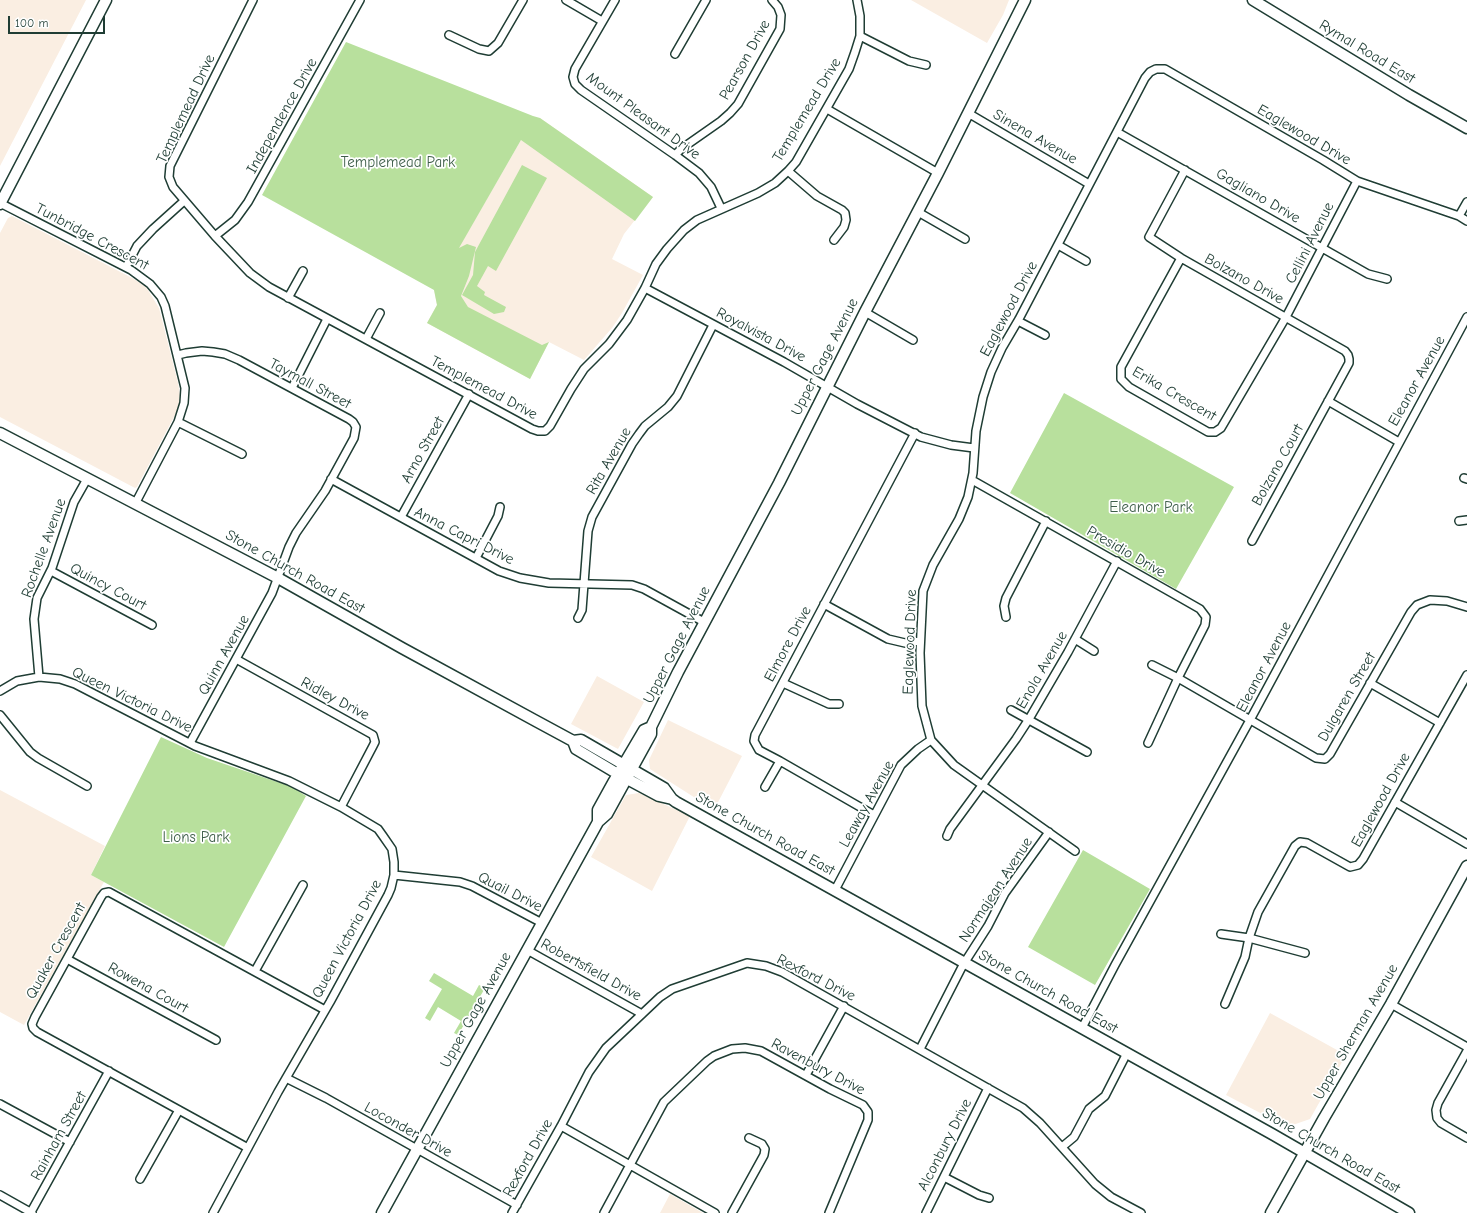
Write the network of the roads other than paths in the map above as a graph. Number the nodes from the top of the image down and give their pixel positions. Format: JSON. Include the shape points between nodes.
{"nodes":[{"id":1,"x":106,"y":0,"type":"edge"},
{"id":2,"x":360,"y":0,"type":"edge"},
{"id":3,"x":523,"y":0,"type":"edge"},
{"id":4,"x":566,"y":0,"type":"edge"},
{"id":5,"x":615,"y":0,"type":"edge"},
{"id":6,"x":706,"y":0,"type":"edge"},
{"id":7,"x":772,"y":0,"type":"edge"},
{"id":8,"x":857,"y":0,"type":"edge"},
{"id":9,"x":1025,"y":0,"type":"edge"},
{"id":10,"x":1254,"y":0,"type":"edge"},
{"id":11,"x":250,"y":1,"type":"edge"},
{"id":12,"x":602,"y":22,"type":"junction"},
{"id":13,"x":450,"y":35,"type":"dead end"},
{"id":14,"x":860,"y":36,"type":"junction"},
{"id":15,"x":675,"y":54,"type":"dead end"},
{"id":16,"x":926,"y":65,"type":"dead end"},
{"id":17,"x":827,"y":109,"type":"junction"},
{"id":18,"x":968,"y":113,"type":"junction"},
{"id":19,"x":1467,"y":128,"type":"edge"},
{"id":20,"x":1117,"y":132,"type":"junction"},
{"id":21,"x":675,"y":155,"type":"junction"},
{"id":22,"x":1185,"y":170,"type":"junction"},
{"id":23,"x":788,"y":171,"type":"junction"},
{"id":24,"x":938,"y":173,"type":"junction"},
{"id":25,"x":1357,"y":181,"type":"junction"},
{"id":26,"x":1089,"y":184,"type":"junction"},
{"id":27,"x":184,"y":201,"type":"junction"},
{"id":28,"x":1467,"y":202,"type":"edge"},
{"id":29,"x":0,"y":204,"type":"edge"},
{"id":30,"x":722,"y":208,"type":"junction"},
{"id":31,"x":918,"y":212,"type":"junction"},
{"id":32,"x":1459,"y":216,"type":"junction"},
{"id":33,"x":1467,"y":221,"type":"edge"},
{"id":34,"x":215,"y":236,"type":"junction"},
{"id":35,"x":966,"y":239,"type":"dead end"},
{"id":36,"x":834,"y":240,"type":"dead end"},
{"id":37,"x":1058,"y":245,"type":"junction"},
{"id":38,"x":1322,"y":248,"type":"junction"},
{"id":39,"x":1181,"y":258,"type":"junction"},
{"id":40,"x":1086,"y":261,"type":"dead end"},
{"id":41,"x":126,"y":267,"type":"junction"},
{"id":42,"x":303,"y":271,"type":"dead end"},
{"id":43,"x":1387,"y":279,"type":"dead end"},
{"id":44,"x":645,"y":288,"type":"junction"},
{"id":45,"x":288,"y":298,"type":"junction"},
{"id":46,"x":865,"y":312,"type":"junction"},
{"id":47,"x":380,"y":313,"type":"dead end"},
{"id":48,"x":1286,"y":317,"type":"junction"},
{"id":49,"x":1467,"y":317,"type":"edge"},
{"id":50,"x":327,"y":319,"type":"junction"},
{"id":51,"x":1018,"y":321,"type":"junction"},
{"id":52,"x":713,"y":325,"type":"junction"},
{"id":53,"x":1045,"y":335,"type":"dead end"},
{"id":54,"x":366,"y":339,"type":"junction"},
{"id":55,"x":913,"y":340,"type":"dead end"},
{"id":56,"x":178,"y":355,"type":"junction"},
{"id":57,"x":827,"y":386,"type":"junction"},
{"id":58,"x":292,"y":388,"type":"junction"},
{"id":59,"x":468,"y":394,"type":"junction"},
{"id":60,"x":1328,"y":401,"type":"junction"},
{"id":61,"x":178,"y":422,"type":"junction"},
{"id":62,"x":915,"y":433,"type":"junction"},
{"id":63,"x":0,"y":434,"type":"edge"},
{"id":64,"x":1399,"y":442,"type":"junction"},
{"id":65,"x":974,"y":448,"type":"junction"},
{"id":66,"x":242,"y":454,"type":"dead end"},
{"id":67,"x":87,"y":479,"type":"junction"},
{"id":68,"x":331,"y":479,"type":"junction"},
{"id":69,"x":972,"y":480,"type":"junction"},
{"id":70,"x":135,"y":504,"type":"junction"},
{"id":71,"x":500,"y":507,"type":"dead end"},
{"id":72,"x":401,"y":517,"type":"junction"},
{"id":73,"x":1046,"y":522,"type":"junction"},
{"id":74,"x":1252,"y":541,"type":"dead end"},
{"id":75,"x":476,"y":558,"type":"junction"},
{"id":76,"x":1117,"y":561,"type":"junction"},
{"id":77,"x":51,"y":571,"type":"junction"},
{"id":78,"x":278,"y":578,"type":"junction"},
{"id":79,"x":584,"y":585,"type":"junction"},
{"id":80,"x":824,"y":604,"type":"junction"},
{"id":81,"x":1467,"y":607,"type":"edge"},
{"id":82,"x":1006,"y":617,"type":"dead end"},
{"id":83,"x":578,"y":618,"type":"dead end"},
{"id":84,"x":704,"y":622,"type":"junction"},
{"id":85,"x":152,"y":625,"type":"dead end"},
{"id":86,"x":1075,"y":639,"type":"junction"},
{"id":87,"x":920,"y":641,"type":"junction"},
{"id":88,"x":1094,"y":651,"type":"dead end"},
{"id":89,"x":236,"y":659,"type":"junction"},
{"id":90,"x":1152,"y":665,"type":"dead end"},
{"id":91,"x":1467,"y":675,"type":"edge"},
{"id":92,"x":39,"y":677,"type":"junction"},
{"id":93,"x":1178,"y":678,"type":"junction"},
{"id":94,"x":783,"y":683,"type":"junction"},
{"id":95,"x":1370,"y":683,"type":"junction"},
{"id":96,"x":0,"y":691,"type":"edge"},
{"id":97,"x":839,"y":704,"type":"dead end"},
{"id":98,"x":1011,"y":710,"type":"dead end"},
{"id":99,"x":0,"y":715,"type":"edge"},
{"id":100,"x":1029,"y":719,"type":"junction"},
{"id":101,"x":1250,"y":720,"type":"junction"},
{"id":102,"x":1440,"y":723,"type":"junction"},
{"id":103,"x":932,"y":740,"type":"junction"},
{"id":104,"x":573,"y":741,"type":"junction"},
{"id":105,"x":190,"y":743,"type":"junction"},
{"id":106,"x":1148,"y":743,"type":"dead end"},
{"id":107,"x":1087,"y":752,"type":"dead end"},
{"id":108,"x":780,"y":761,"type":"junction"},
{"id":109,"x":628,"y":767,"type":"junction"},
{"id":110,"x":622,"y":776,"type":"junction"},
{"id":111,"x":87,"y":786,"type":"dead end"},
{"id":112,"x":982,"y":786,"type":"junction"},
{"id":113,"x":765,"y":787,"type":"dead end"},
{"id":114,"x":672,"y":799,"type":"junction"},
{"id":115,"x":1395,"y":802,"type":"junction"},
{"id":116,"x":341,"y":807,"type":"junction"},
{"id":117,"x":874,"y":815,"type":"junction"},
{"id":118,"x":1049,"y":832,"type":"junction"},
{"id":119,"x":947,"y":836,"type":"dead end"},
{"id":120,"x":1467,"y":844,"type":"edge"},
{"id":121,"x":1076,"y":851,"type":"dead end"},
{"id":122,"x":1467,"y":866,"type":"edge"},
{"id":123,"x":394,"y":875,"type":"junction"},
{"id":124,"x":303,"y":885,"type":"dead end"},
{"id":125,"x":835,"y":890,"type":"junction"},
{"id":126,"x":542,"y":923,"type":"junction"},
{"id":127,"x":1221,"y":934,"type":"dead end"},
{"id":128,"x":1249,"y":938,"type":"junction"},
{"id":129,"x":527,"y":950,"type":"junction"},
{"id":130,"x":1305,"y":953,"type":"dead end"},
{"id":131,"x":67,"y":959,"type":"junction"},
{"id":132,"x":965,"y":963,"type":"junction"},
{"id":133,"x":256,"y":971,"type":"junction"},
{"id":134,"x":1224,"y":1004,"type":"dead end"},
{"id":135,"x":1391,"y":1004,"type":"junction"},
{"id":136,"x":844,"y":1006,"type":"junction"},
{"id":137,"x":325,"y":1010,"type":"junction"},
{"id":138,"x":642,"y":1014,"type":"junction"},
{"id":139,"x":1082,"y":1028,"type":"junction"},
{"id":140,"x":216,"y":1040,"type":"dead end"},
{"id":141,"x":1467,"y":1047,"type":"edge"},
{"id":142,"x":920,"y":1049,"type":"junction"},
{"id":143,"x":1467,"y":1050,"type":"edge"},
{"id":144,"x":1127,"y":1053,"type":"junction"},
{"id":145,"x":109,"y":1071,"type":"junction"},
{"id":146,"x":806,"y":1075,"type":"junction"},
{"id":147,"x":286,"y":1078,"type":"junction"},
{"id":148,"x":988,"y":1088,"type":"junction"},
{"id":149,"x":0,"y":1104,"type":"edge"},
{"id":150,"x":179,"y":1110,"type":"junction"},
{"id":151,"x":561,"y":1126,"type":"junction"},
{"id":152,"x":749,"y":1138,"type":"dead end"},
{"id":153,"x":1467,"y":1138,"type":"edge"},
{"id":154,"x":70,"y":1142,"type":"junction"},
{"id":155,"x":1062,"y":1147,"type":"junction"},
{"id":156,"x":248,"y":1148,"type":"junction"},
{"id":157,"x":417,"y":1150,"type":"junction"},
{"id":158,"x":1305,"y":1153,"type":"junction"},
{"id":159,"x":630,"y":1165,"type":"junction"},
{"id":160,"x":944,"y":1177,"type":"junction"},
{"id":161,"x":140,"y":1179,"type":"dead end"},
{"id":162,"x":0,"y":1195,"type":"edge"},
{"id":163,"x":989,"y":1198,"type":"dead end"},
{"id":164,"x":516,"y":1205,"type":"junction"},
{"id":165,"x":32,"y":1213,"type":"edge"},
{"id":166,"x":213,"y":1213,"type":"edge"},
{"id":167,"x":382,"y":1213,"type":"edge"},
{"id":168,"x":512,"y":1213,"type":"edge"},
{"id":169,"x":604,"y":1213,"type":"edge"},
{"id":170,"x":715,"y":1213,"type":"edge"},
{"id":171,"x":732,"y":1213,"type":"edge"},
{"id":172,"x":829,"y":1213,"type":"edge"},
{"id":173,"x":926,"y":1213,"type":"edge"},
{"id":174,"x":1141,"y":1213,"type":"edge"},
{"id":175,"x":1271,"y":1213,"type":"edge"},
{"id":176,"x":1410,"y":1213,"type":"edge"}],
"edges":[{"from":1,"to":29,"type":"main road"},
{"from":2,"to":34,"type":"street","name":"Independence Drive","via":[[248,202],[235,220]]},
{"from":3,"to":13,"type":"street","via":[[498,44],[489,51],[479,50]]},
{"from":4,"to":12,"type":"street"},
{"from":5,"to":12,"type":"street","name":"Mount Pleasant Drive"},
{"from":6,"to":15,"type":"street"},
{"from":7,"to":21,"type":"street","name":"Pearson Drive","via":[[781,15],[780,29],[738,104],[721,121]]},
{"from":8,"to":14,"type":"street","name":"Templemead Drive"},
{"from":9,"to":18,"type":"main road","name":"Upper Gage Avenue"},
{"from":10,"to":19,"type":"main road","name":"Rymal Road East"},
{"from":11,"to":27,"type":"street","name":"Templemead Drive","via":[[170,166],[169,177],[173,187]]},
{"from":12,"to":21,"type":"street","name":"Mount Pleasant Drive","via":[[575,69],[575,84]]},
{"from":14,"to":16,"type":"street","via":[[909,61]]},
{"from":14,"to":17,"type":"street","name":"Templemead Drive","via":[[849,69]]},
{"from":17,"to":23,"type":"street","name":"Templemead Drive"},
{"from":17,"to":24,"type":"street"},
{"from":18,"to":24,"type":"main road","name":"Upper Gage Avenue"},
{"from":18,"to":26,"type":"street","name":"Sinena Avenue"},
{"from":20,"to":22,"type":"street","name":"Gagliano Drive"},
{"from":20,"to":25,"type":"street","name":"Eaglewood Drive","via":[[1145,78],[1156,69],[1165,69]]},
{"from":20,"to":26,"type":"street","name":"Eaglewood Drive"},
{"from":21,"to":30,"type":"street","name":"Mount Pleasant Drive","via":[[704,178]]},
{"from":22,"to":38,"type":"street","name":"Gagliano Drive"},
{"from":22,"to":39,"type":"street","name":"Bolzano Drive","via":[[1149,237]]},
{"from":23,"to":30,"type":"street","name":"Templemead Drive","via":[[758,194]]},
{"from":23,"to":36,"type":"street","via":[[817,196],[845,214],[844,227]]},
{"from":24,"to":31,"type":"main road","name":"Upper Gage Avenue"},
{"from":25,"to":32,"type":"street","name":"Eaglewood Drive"},
{"from":25,"to":38,"type":"street","name":"Cellini Avenue"},
{"from":26,"to":37,"type":"street","name":"Eaglewood Drive"},
{"from":27,"to":34,"type":"street","name":"Templemead Drive"},
{"from":27,"to":41,"type":"street","via":[[137,246]]},
{"from":28,"to":32,"type":"street"},
{"from":29,"to":41,"type":"street","name":"Tunbridge Crescent"},
{"from":30,"to":44,"type":"street","name":"Templemead Drive","via":[[697,220],[684,230],[656,264]]},
{"from":31,"to":35,"type":"street"},
{"from":31,"to":46,"type":"main road","name":"Upper Gage Avenue"},
{"from":32,"to":33,"type":"street","name":"Eaglewood Drive"},
{"from":34,"to":45,"type":"street","name":"Templemead Drive","via":[[250,273]]},
{"from":37,"to":40,"type":"street"},
{"from":37,"to":51,"type":"street","name":"Eaglewood Drive"},
{"from":38,"to":43,"type":"street","name":"Gagliano Drive","via":[[1368,274]]},
{"from":38,"to":48,"type":"street","name":"Cellini Avenue"},
{"from":39,"to":48,"type":"street","name":"Bolzano Drive"},
{"from":39,"to":48,"type":"street","name":"Erika Crescent","via":[[1121,367],[1121,379],[1129,387],[1208,432],[1215,432],[1221,428]]},
{"from":41,"to":56,"type":"street","name":"Tunbridge Crescent","via":[[150,284],[161,297]]},
{"from":42,"to":45,"type":"street"},
{"from":44,"to":52,"type":"street","name":"Royalvista Drive"},
{"from":44,"to":59,"type":"street","name":"Templemead Drive","via":[[628,320],[584,369],[545,431],[532,429]]},
{"from":45,"to":50,"type":"street","name":"Templemead Drive"},
{"from":46,"to":55,"type":"street"},
{"from":46,"to":57,"type":"main road","name":"Upper Gage Avenue"},
{"from":47,"to":54,"type":"street"},
{"from":48,"to":60,"type":"street","name":"Bolzano Drive","via":[[1348,355],[1349,363]]},
{"from":49,"to":64,"type":"street","name":"Eleanor Avenue"},
{"from":50,"to":54,"type":"street","name":"Templemead Drive"},
{"from":50,"to":58,"type":"street"},
{"from":51,"to":53,"type":"street"},
{"from":51,"to":65,"type":"street","name":"Eaglewood Drive","via":[[991,372],[983,397]]},
{"from":52,"to":57,"type":"street","name":"Royalvista Drive"},
{"from":52,"to":79,"type":"street","name":"Rita Avenue","via":[[677,396],[639,434],[592,517],[588,531]]},
{"from":54,"to":59,"type":"street","name":"Templemead Drive"},
{"from":56,"to":58,"type":"street","name":"Taymall Street","via":[[202,351],[225,354]]},
{"from":56,"to":61,"type":"street","name":"Tunbridge Crescent","via":[[185,388]]},
{"from":57,"to":62,"type":"street","name":"Royalvista Drive"},
{"from":57,"to":84,"type":"main road","name":"Upper Gage Avenue","via":[[779,483]]},
{"from":58,"to":68,"type":"street","name":"Taymall Street","via":[[349,419],[356,427],[354,438]]},
{"from":59,"to":72,"type":"street","name":"Arno Street"},
{"from":60,"to":64,"type":"street"},
{"from":60,"to":74,"type":"street","name":"Bolzano Court"},
{"from":61,"to":66,"type":"street"},
{"from":61,"to":70,"type":"street","name":"Tunbridge Crescent"},
{"from":62,"to":65,"type":"street","name":"Royalvista Drive","via":[[928,439]]},
{"from":62,"to":80,"type":"street","name":"Elmore Drive"},
{"from":63,"to":67,"type":"main road","name":"Stone Church Road East"},
{"from":64,"to":101,"type":"street","name":"Eleanor Avenue"},
{"from":65,"to":69,"type":"street","name":"Eaglewood Drive"},
{"from":67,"to":70,"type":"main road","name":"Stone Church Road East"},
{"from":67,"to":77,"type":"street","name":"Rochelle Avenue","via":[[74,502]]},
{"from":68,"to":72,"type":"street","name":"Anna Capri Drive"},
{"from":68,"to":78,"type":"street","name":"Taymall Street","via":[[296,533]]},
{"from":69,"to":73,"type":"street","name":"Presidio Drive"},
{"from":69,"to":87,"type":"street","name":"Eaglewood Drive","via":[[968,497],[922,591]]},
{"from":70,"to":78,"type":"main road","name":"Stone Church Road East"},
{"from":71,"to":75,"type":"street","via":[[498,516]]},
{"from":72,"to":75,"type":"street","name":"Anna Capri Drive"},
{"from":73,"to":76,"type":"street","name":"Presidio Drive"},
{"from":73,"to":82,"type":"street","via":[[1006,598]]},
{"from":75,"to":79,"type":"street","name":"Anna Capri Drive","via":[[499,571],[520,578]]},
{"from":76,"to":86,"type":"street","name":"Enola Avenue"},
{"from":76,"to":93,"type":"street","name":"Presidio Drive","via":[[1200,609],[1206,617],[1205,625]]},
{"from":77,"to":85,"type":"street","name":"Quincy Court"},
{"from":77,"to":92,"type":"street","name":"Rochelle Avenue","via":[[38,598],[34,619]]},
{"from":78,"to":89,"type":"street","name":"Quinn Avenue"},
{"from":78,"to":104,"type":"main road","name":"Stone Church Road East"},
{"from":79,"to":83,"type":"street","name":"Rita Avenue","via":[[582,610]]},
{"from":79,"to":84,"type":"street","name":"Anna Capri Drive","via":[[619,584],[638,587]]},
{"from":80,"to":87,"type":"street","via":[[888,639]]},
{"from":80,"to":94,"type":"street","name":"Elmore Drive"},
{"from":81,"to":95,"type":"street","name":"Dulgaren Street","via":[[1447,601],[1430,600],[1417,605]]},
{"from":84,"to":109,"type":"main road","name":"Upper Gage Avenue","via":[[651,727],[644,730]]},
{"from":86,"to":88,"type":"street"},
{"from":86,"to":100,"type":"street","name":"Enola Avenue"},
{"from":87,"to":103,"type":"street","name":"Eaglewood Drive","via":[[922,706]]},
{"from":89,"to":105,"type":"street","name":"Quinn Avenue"},
{"from":89,"to":116,"type":"street","name":"Ridley Drive","via":[[373,735],[375,742]]},
{"from":90,"to":93,"type":"street","name":"Dulgaren Street"},
{"from":91,"to":102,"type":"street","name":"Eaglewood Drive"},
{"from":92,"to":96,"type":"street","name":"Queen Victoria Drive","via":[[22,680]]},
{"from":92,"to":105,"type":"street","name":"Queen Victoria Drive","via":[[60,679],[82,687]]},
{"from":93,"to":101,"type":"street","name":"Dulgaren Street"},
{"from":93,"to":106,"type":"street"},
{"from":94,"to":97,"type":"street","via":[[829,704]]},
{"from":94,"to":108,"type":"street","name":"Elmore Drive","via":[[755,735],[754,742],[759,750]]},
{"from":95,"to":101,"type":"street","name":"Dulgaren Street","via":[[1325,759],[1316,758]]},
{"from":95,"to":102,"type":"street"},
{"from":98,"to":100,"type":"street"},
{"from":99,"to":111,"type":"street","via":[[30,752]]},
{"from":100,"to":107,"type":"street"},
{"from":100,"to":112,"type":"street","name":"Enola Avenue"},
{"from":101,"to":139,"type":"street","name":"Eleanor Avenue"},
{"from":102,"to":115,"type":"street","name":"Eaglewood Drive"},
{"from":103,"to":112,"type":"street","name":"Eaglewood Drive","via":[[954,765]]},
{"from":103,"to":117,"type":"street","name":"Leaway Avenue","via":[[901,765]]},
{"from":104,"to":109,"type":"main road","name":"Stone Church Road East","via":[[581,740]]},
{"from":104,"to":110,"type":"main road","name":"Stone Church Road East","via":[[576,749]]},
{"from":105,"to":116,"type":"street","name":"Queen Victoria Drive","via":[[289,781]]},
{"from":108,"to":113,"type":"street"},
{"from":108,"to":117,"type":"street","name":"Elmore Drive"},
{"from":109,"to":110,"type":"main road","name":"Upper Gage Avenue"},
{"from":109,"to":114,"type":"main road","name":"Stone Church Road East","via":[[664,788]]},
{"from":110,"to":114,"type":"main road","name":"Stone Church Road East","via":[[659,796]]},
{"from":110,"to":126,"type":"main road","name":"Upper Gage Avenue","via":[[607,814],[598,822]]},
{"from":112,"to":118,"type":"street","name":"Eaglewood Drive"},
{"from":112,"to":119,"type":"street","name":"Enola Avenue"},
{"from":114,"to":125,"type":"main road","name":"Stone Church Road East"},
{"from":115,"to":120,"type":"street"},
{"from":115,"to":128,"type":"street","name":"Eaglewood Drive","via":[[1358,865],[1350,867],[1308,843],[1300,842],[1295,846],[1258,912]]},
{"from":116,"to":123,"type":"street","name":"Queen Victoria Drive","via":[[372,825],[384,836],[392,849]]},
{"from":117,"to":125,"type":"street","name":"Leaway Avenue"},
{"from":118,"to":121,"type":"street","name":"Eaglewood Drive"},
{"from":118,"to":132,"type":"street","name":"Normajean Avenue","via":[[1005,894]]},
{"from":122,"to":135,"type":"main road","name":"Upper Sherman Avenue"},
{"from":123,"to":126,"type":"street","name":"Quail Drive","via":[[460,882]]},
{"from":123,"to":137,"type":"street","name":"Queen Victoria Drive","via":[[388,895]]},
{"from":124,"to":133,"type":"street"},
{"from":125,"to":132,"type":"main road","name":"Stone Church Road East"},
{"from":126,"to":129,"type":"main road","name":"Upper Gage Avenue"},
{"from":127,"to":128,"type":"street"},
{"from":128,"to":130,"type":"street"},
{"from":128,"to":134,"type":"street","name":"Eaglewood Drive","via":[[1245,957]]},
{"from":129,"to":138,"type":"street","name":"Robertsfield Drive"},
{"from":129,"to":157,"type":"main road","name":"Upper Gage Avenue"},
{"from":131,"to":133,"type":"street","name":"Quaker Crescent","via":[[101,897],[109,892]]},
{"from":131,"to":140,"type":"street","name":"Rowena Court"},
{"from":131,"to":145,"type":"street","name":"Quaker Crescent","via":[[35,1017],[33,1028]]},
{"from":132,"to":139,"type":"main road","name":"Stone Church Road East"},
{"from":132,"to":142,"type":"street","name":"Normajean Avenue"},
{"from":133,"to":137,"type":"street","name":"Quaker Crescent"},
{"from":135,"to":141,"type":"street"},
{"from":135,"to":158,"type":"main road","name":"Upper Sherman Avenue"},
{"from":136,"to":138,"type":"street","name":"Rexford Drive","via":[[782,972],[747,963],[672,989]]},
{"from":136,"to":142,"type":"street","name":"Rexford Drive"},
{"from":136,"to":146,"type":"street"},
{"from":137,"to":147,"type":"street","name":"Queen Victoria Drive"},
{"from":138,"to":151,"type":"street","name":"Rexford Drive","via":[[595,1062]]},
{"from":139,"to":144,"type":"main road","name":"Stone Church Road East"},
{"from":142,"to":148,"type":"street","name":"Rexford Drive"},
{"from":143,"to":153,"type":"street","via":[[1436,1110],[1441,1123]]},
{"from":144,"to":155,"type":"street","via":[[1105,1096],[1089,1109],[1074,1137]]},
{"from":144,"to":158,"type":"main road","name":"Stone Church Road East"},
{"from":145,"to":150,"type":"street","name":"Quaker Crescent"},
{"from":145,"to":154,"type":"street","name":"Rainham Street"},
{"from":146,"to":159,"type":"street","name":"Ravenbury Drive","via":[[761,1050],[732,1049],[714,1056],[664,1102]]},
{"from":146,"to":172,"type":"street","name":"Ravenbury Drive","via":[[863,1105],[868,1112],[868,1120]]},
{"from":147,"to":156,"type":"street","name":"Queen Victoria Drive"},
{"from":147,"to":157,"type":"street","name":"Loconder Drive"},
{"from":148,"to":155,"type":"street","name":"Rexford Drive","via":[[1023,1108]]},
{"from":148,"to":160,"type":"street","name":"Alconbury Drive"},
{"from":149,"to":154,"type":"street"},
{"from":150,"to":156,"type":"street","name":"Quaker Crescent"},
{"from":150,"to":161,"type":"street"},
{"from":151,"to":159,"type":"street"},
{"from":151,"to":164,"type":"street","name":"Rexford Drive"},
{"from":152,"to":171,"type":"street","via":[[762,1144],[765,1149],[764,1157]]},
{"from":154,"to":165,"type":"street","name":"Rainham Street"},
{"from":155,"to":174,"type":"street","name":"Rexford Drive","via":[[1095,1184],[1111,1197]]},
{"from":156,"to":166,"type":"street","name":"Queen Victoria Drive"},
{"from":157,"to":164,"type":"street","name":"Loconder Drive"},
{"from":157,"to":167,"type":"main road","name":"Upper Gage Avenue"},
{"from":158,"to":175,"type":"main road","name":"Upper Sherman Avenue"},
{"from":158,"to":176,"type":"main road","name":"Stone Church Road East"},
{"from":159,"to":169,"type":"street","name":"Ravenbury Drive"},
{"from":159,"to":170,"type":"street"},
{"from":160,"to":163,"type":"street"},
{"from":160,"to":173,"type":"street","name":"Alconbury Drive"},
{"from":162,"to":165,"type":"street"},
{"from":164,"to":168,"type":"street","name":"Rexford Drive"}]}
